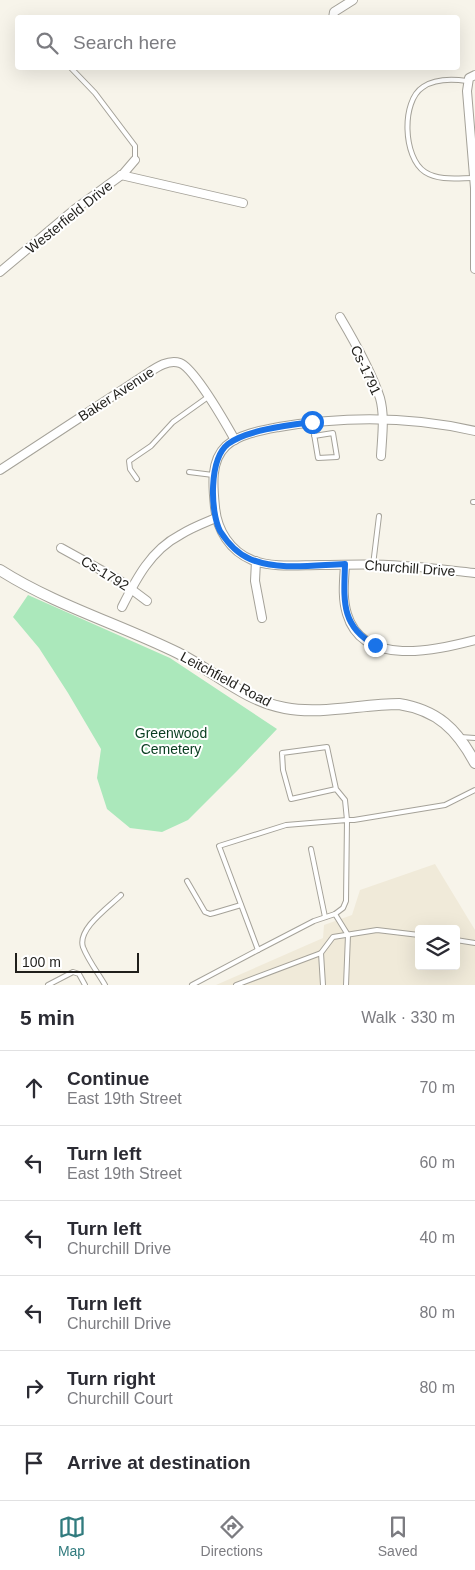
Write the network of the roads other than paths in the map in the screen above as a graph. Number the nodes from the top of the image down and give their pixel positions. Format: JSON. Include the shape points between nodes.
{"nodes":[{"id":1,"x":353,"y":0,"type":"edge"},
{"id":2,"x":334,"y":15,"type":"edge"},
{"id":3,"x":73,"y":70,"type":"edge"},
{"id":4,"x":475,"y":74,"type":"edge"},
{"id":5,"x":468,"y":81,"type":"junction"},
{"id":6,"x":135,"y":160,"type":"joint"},
{"id":7,"x":121,"y":175,"type":"junction"},
{"id":8,"x":474,"y":178,"type":"edge"},
{"id":9,"x":475,"y":188,"type":"edge"},
{"id":10,"x":243,"y":203,"type":"dead end"},
{"id":11,"x":475,"y":268,"type":"edge"},
{"id":12,"x":0,"y":272,"type":"edge"},
{"id":13,"x":340,"y":317,"type":"dead end"},
{"id":14,"x":208,"y":397,"type":"junction"},
{"id":15,"x":383,"y":418,"type":"junction"},
{"id":16,"x":312,"y":422,"type":"junction"},
{"id":17,"x":475,"y":431,"type":"edge"},
{"id":18,"x":314,"y":436,"type":"junction"},
{"id":19,"x":235,"y":440,"type":"junction"},
{"id":20,"x":382,"y":456,"type":"dead end"},
{"id":21,"x":0,"y":470,"type":"edge"},
{"id":22,"x":189,"y":472,"type":"dead end"},
{"id":23,"x":214,"y":475,"type":"junction"},
{"id":24,"x":137,"y":479,"type":"dead end"},
{"id":25,"x":379,"y":516,"type":"dead end"},
{"id":26,"x":216,"y":518,"type":"junction"},
{"id":27,"x":61,"y":548,"type":"dead end"},
{"id":28,"x":256,"y":561,"type":"junction"},
{"id":29,"x":345,"y":564,"type":"junction"},
{"id":30,"x":373,"y":565,"type":"junction"},
{"id":31,"x":0,"y":570,"type":"edge"},
{"id":32,"x":475,"y":573,"type":"edge"},
{"id":33,"x":131,"y":589,"type":"junction"},
{"id":34,"x":147,"y":601,"type":"dead end"},
{"id":35,"x":122,"y":607,"type":"dead end"},
{"id":36,"x":262,"y":618,"type":"dead end"},
{"id":37,"x":475,"y":640,"type":"edge"},
{"id":38,"x":458,"y":736,"type":"junction"},
{"id":39,"x":475,"y":738,"type":"edge"},
{"id":40,"x":475,"y":763,"type":"edge"},
{"id":41,"x":336,"y":788,"type":"junction"},
{"id":42,"x":475,"y":790,"type":"edge"},
{"id":43,"x":347,"y":820,"type":"junction"},
{"id":44,"x":311,"y":850,"type":"dead end"},
{"id":45,"x":187,"y":882,"type":"dead end"},
{"id":46,"x":121,"y":895,"type":"dead end"},
{"id":47,"x":241,"y":905,"type":"junction"},
{"id":48,"x":335,"y":914,"type":"junction"},
{"id":49,"x":325,"y":917,"type":"junction"},
{"id":50,"x":348,"y":935,"type":"junction"},
{"id":51,"x":415,"y":935,"type":"edge"},
{"id":52,"x":460,"y":941,"type":"edge"},
{"id":53,"x":475,"y":943,"type":"edge"},
{"id":54,"x":258,"y":950,"type":"junction"},
{"id":55,"x":321,"y":953,"type":"junction"},
{"id":56,"x":48,"y":985,"type":"edge"},
{"id":57,"x":85,"y":985,"type":"edge"},
{"id":58,"x":105,"y":985,"type":"edge"},
{"id":59,"x":192,"y":985,"type":"edge"},
{"id":60,"x":236,"y":985,"type":"edge"},
{"id":61,"x":323,"y":985,"type":"edge"},
{"id":62,"x":346,"y":985,"type":"edge"}],
"edges":[{"from":1,"to":2,"type":"street"},
{"from":3,"to":6,"type":"lane","via":[[95,92],[135,146]]},
{"from":4,"to":5,"type":"street"},
{"from":5,"to":8,"type":"street"},
{"from":5,"to":8,"type":"lane","via":[[440,80],[417,91],[409,111],[408,139],[414,160],[426,173],[441,178]]},
{"from":6,"to":7,"type":"street","name":"Westerfield Drive"},
{"from":7,"to":10,"type":"street"},
{"from":7,"to":12,"type":"street","name":"Westerfield Drive"},
{"from":8,"to":9,"type":"street"},
{"from":9,"to":11,"type":"street"},
{"from":13,"to":15,"type":"street","name":"Cs-1791","via":[[380,398]]},
{"from":14,"to":19,"type":"street","name":"Baker Avenue"},
{"from":14,"to":21,"type":"street","name":"Baker Avenue","via":[[187,367],[174,362],[165,363]]},
{"from":14,"to":24,"type":"lane","via":[[173,422],[151,446],[129,461]]},
{"from":15,"to":16,"type":"street"},
{"from":15,"to":17,"type":"street"},
{"from":15,"to":20,"type":"street","name":"Cs-1791"},
{"from":16,"to":18,"type":"lane"},
{"from":16,"to":19,"type":"street","via":[[266,430]]},
{"from":18,"to":18,"type":"lane","via":[[318,458],[337,457],[333,433]]},
{"from":19,"to":23,"type":"street","via":[[222,451]]},
{"from":22,"to":23,"type":"lane"},
{"from":23,"to":26,"type":"street"},
{"from":25,"to":30,"type":"lane"},
{"from":26,"to":28,"type":"street","name":"Churchill Drive","via":[[220,531],[233,548]]},
{"from":26,"to":33,"type":"street","via":[[179,535],[162,547]]},
{"from":27,"to":33,"type":"street","name":"Cs-1792"},
{"from":28,"to":29,"type":"street","name":"Churchill Drive","via":[[284,565]]},
{"from":28,"to":36,"type":"street","via":[[255,587]]},
{"from":29,"to":30,"type":"street","name":"Churchill Drive"},
{"from":29,"to":37,"type":"street","via":[[347,614],[354,629],[367,641],[384,648],[411,652]]},
{"from":30,"to":32,"type":"street","name":"Churchill Drive"},
{"from":31,"to":38,"type":"street","name":"Leitchfield Road","via":[[46,596],[180,654],[266,703],[303,710],[383,704],[414,707],[428,712]]},
{"from":33,"to":34,"type":"street","name":"Cs-1792"},
{"from":33,"to":35,"type":"street"},
{"from":38,"to":39,"type":"lane"},
{"from":38,"to":40,"type":"street","name":"Leitchfield Road"},
{"from":41,"to":41,"type":"lane","via":[[327,747],[282,753],[282,770],[291,799]]},
{"from":41,"to":43,"type":"lane","via":[[345,800]]},
{"from":42,"to":43,"type":"lane","via":[[445,806]]},
{"from":43,"to":47,"type":"lane","via":[[286,825],[218,846]]},
{"from":43,"to":48,"type":"lane","via":[[346,901]]},
{"from":44,"to":49,"type":"lane"},
{"from":45,"to":47,"type":"lane","via":[[205,912],[214,913]]},
{"from":46,"to":58,"type":"lane","via":[[86,929],[82,938],[83,947]]},
{"from":47,"to":54,"type":"lane"},
{"from":48,"to":49,"type":"lane"},
{"from":48,"to":50,"type":"lane"},
{"from":49,"to":54,"type":"lane"},
{"from":50,"to":51,"type":"lane","via":[[377,930]]},
{"from":50,"to":55,"type":"lane","via":[[333,938]]},
{"from":50,"to":62,"type":"lane"},
{"from":52,"to":53,"type":"lane"},
{"from":54,"to":59,"type":"lane"},
{"from":55,"to":60,"type":"lane"},
{"from":55,"to":61,"type":"lane"},
{"from":56,"to":57,"type":"lane","via":[[73,972],[79,974]]}]}
